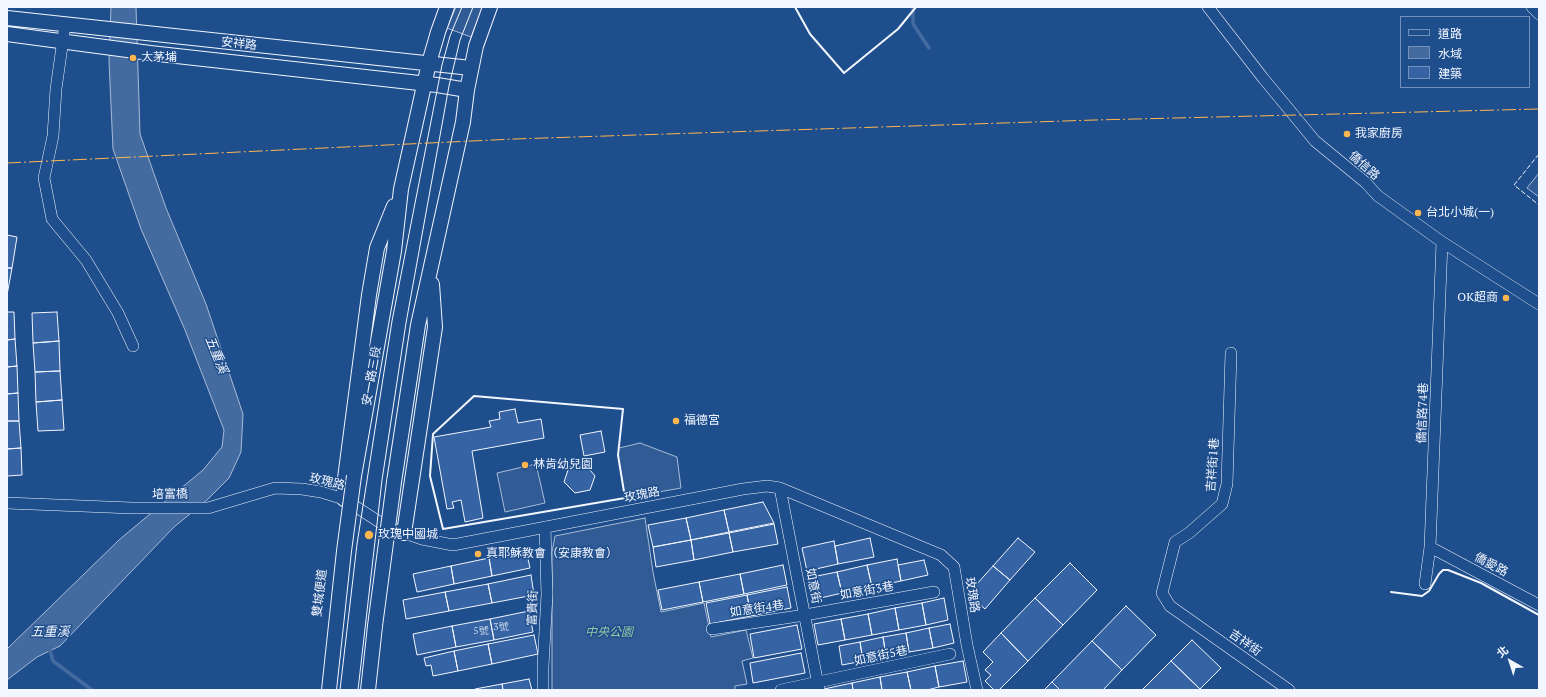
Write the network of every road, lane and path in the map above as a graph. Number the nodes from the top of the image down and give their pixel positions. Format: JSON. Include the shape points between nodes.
{"nodes":[{"id":1,"x":447,"y":7,"type":"edge"},
{"id":2,"x":490,"y":7,"type":"edge"},
{"id":3,"x":1208,"y":7,"type":"edge"},
{"id":4,"x":7,"y":18,"type":"edge"},
{"id":5,"x":64,"y":25,"type":"junction"},
{"id":6,"x":7,"y":34,"type":"edge"},
{"id":7,"x":62,"y":41,"type":"junction"},
{"id":8,"x":430,"y":64,"type":"junction"},
{"id":9,"x":471,"y":68,"type":"junction"},
{"id":10,"x":425,"y":83,"type":"junction"},
{"id":11,"x":467,"y":90,"type":"junction"},
{"id":12,"x":401,"y":189,"type":"junction"},
{"id":13,"x":1442,"y":242,"type":"junction"},
{"id":14,"x":431,"y":268,"type":"junction"},
{"id":15,"x":1539,"y":304,"type":"edge"},
{"id":16,"x":133,"y":346,"type":"dead end"},
{"id":17,"x":1231,"y":353,"type":"dead end"},
{"id":18,"x":780,"y":488,"type":"junction"},
{"id":19,"x":344,"y":499,"type":"junction"},
{"id":20,"x":7,"y":502,"type":"edge"},
{"id":21,"x":208,"y":508,"type":"joint"},
{"id":22,"x":545,"y":527,"type":"junction"},
{"id":23,"x":404,"y":533,"type":"junction"},
{"id":24,"x":1430,"y":546,"type":"junction"},
{"id":25,"x":1425,"y":584,"type":"dead end"},
{"id":26,"x":934,"y":592,"type":"dead end"},
{"id":27,"x":1539,"y":605,"type":"edge"},
{"id":28,"x":805,"y":615,"type":"junction"},
{"id":29,"x":1185,"y":618,"type":"joint"},
{"id":30,"x":712,"y":629,"type":"dead end"},
{"id":31,"x":950,"y":654,"type":"dead end"},
{"id":32,"x":818,"y":686,"type":"edge"},
{"id":33,"x":322,"y":690,"type":"edge"},
{"id":34,"x":328,"y":690,"type":"edge"},
{"id":35,"x":368,"y":690,"type":"edge"},
{"id":36,"x":543,"y":690,"type":"edge"},
{"id":37,"x":781,"y":690,"type":"edge"},
{"id":38,"x":977,"y":690,"type":"edge"},
{"id":39,"x":1289,"y":690,"type":"edge"}],
"edges":[{"from":1,"to":8,"type":"street","name":"安一路三段"},
{"from":2,"to":9,"type":"street"},
{"from":3,"to":13,"type":"street","name":"僑信路","via":[[1315,141],[1378,196]]},
{"from":4,"to":5,"type":"street","name":"安祥路"},
{"from":5,"to":7,"type":"street"},
{"from":5,"to":8,"type":"street","name":"安祥路"},
{"from":6,"to":7,"type":"street","name":"安祥路"},
{"from":7,"to":10,"type":"street","name":"安祥路"},
{"from":7,"to":16,"type":"street","via":[[53,136],[44,178],[52,219],[86,260],[118,313]]},
{"from":8,"to":9,"type":"street","name":"安祥路"},
{"from":8,"to":10,"type":"street","name":"安一路三段"},
{"from":9,"to":11,"type":"street"},
{"from":10,"to":11,"type":"street","name":"安祥路"},
{"from":10,"to":12,"type":"street","name":"安一路三段"},
{"from":11,"to":14,"type":"street","via":[[463,122]]},
{"from":12,"to":19,"type":"street","via":[[377,248]]},
{"from":12,"to":34,"type":"street","name":"安一路三段","bridge":true,"via":[[394,251],[354,476]]},
{"from":13,"to":15,"type":"street","name":"僑信路"},
{"from":13,"to":24,"type":"street","name":"僑信路74巷"},
{"from":14,"to":23,"type":"street","via":[[435,327]]},
{"from":14,"to":35,"type":"street","bridge":true,"via":[[418,325],[394,482]]},
{"from":17,"to":29,"type":"street","name":"吉祥街1巷","via":[[1227,484],[1222,504],[1175,542],[1162,593],[1170,606]]},
{"from":18,"to":22,"type":"street","name":"玫瑰路","via":[[767,486],[743,489]]},
{"from":18,"to":28,"type":"street","name":"如意街"},
{"from":18,"to":38,"type":"street","name":"玫瑰路","via":[[941,555],[954,567]]},
{"from":19,"to":21,"type":"street","name":"玫瑰路","via":[[321,492],[275,488]]},
{"from":19,"to":23,"type":"street","name":"玫瑰路","via":[[387,527]]},
{"from":19,"to":33,"type":"street","name":"雙城便道"},
{"from":20,"to":21,"type":"street","name":"培富橋","via":[[132,508]]},
{"from":22,"to":23,"type":"street","name":"玫瑰路","via":[[453,545]]},
{"from":22,"to":36,"type":"street","name":"富貴街","via":[[547,594]]},
{"from":24,"to":25,"type":"street","name":"僑信路74巷"},
{"from":24,"to":27,"type":"street","name":"僑愛路"},
{"from":26,"to":28,"type":"street","name":"如意街3巷"},
{"from":28,"to":30,"type":"street","name":"如意街4巷"},
{"from":28,"to":32,"type":"street","name":"如意街"},
{"from":29,"to":39,"type":"street","name":"吉祥街"},
{"from":31,"to":32,"type":"street","name":"如意街5巷"},
{"from":32,"to":37,"type":"street","name":"如意街5巷"}]}
